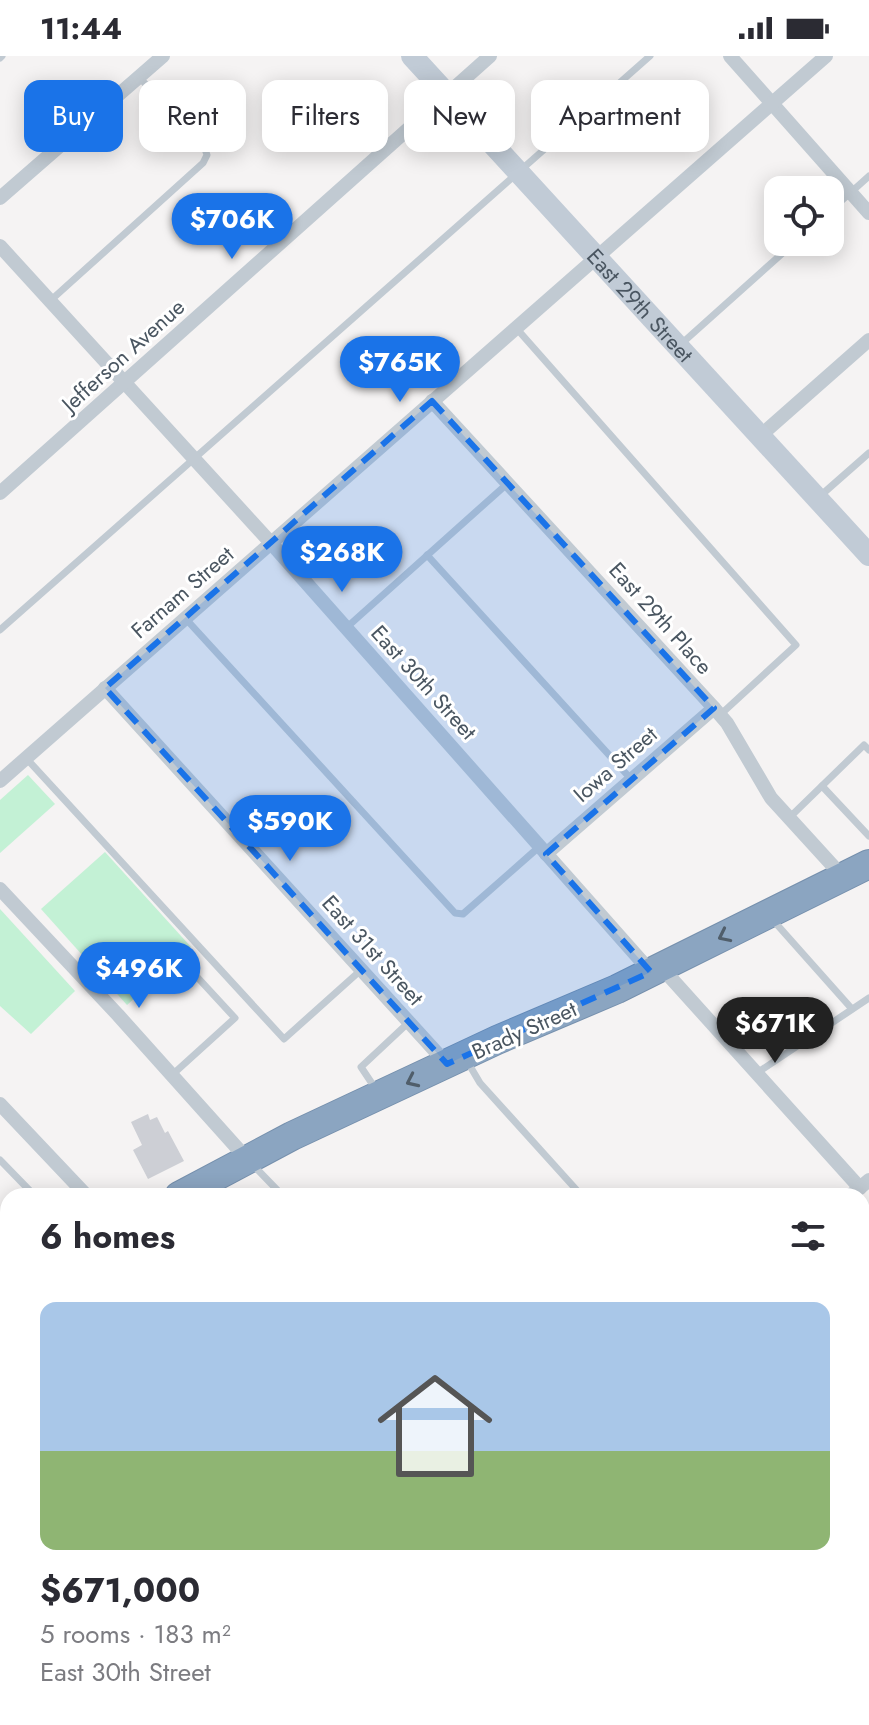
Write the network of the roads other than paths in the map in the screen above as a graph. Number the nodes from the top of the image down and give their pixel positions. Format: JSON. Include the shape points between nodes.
{"nodes":[{"id":1,"x":163,"y":56,"type":"edge"},
{"id":2,"x":412,"y":56,"type":"edge"},
{"id":3,"x":490,"y":56,"type":"edge"},
{"id":4,"x":650,"y":56,"type":"edge"},
{"id":5,"x":730,"y":56,"type":"edge"},
{"id":6,"x":826,"y":56,"type":"edge"},
{"id":7,"x":139,"y":77,"type":"junction"},
{"id":8,"x":434,"y":80,"type":"edge"},
{"id":9,"x":463,"y":80,"type":"edge"},
{"id":10,"x":772,"y":103,"type":"junction"},
{"id":11,"x":404,"y":133,"type":"edge"},
{"id":12,"x":501,"y":152,"type":"edge"},
{"id":13,"x":519,"y":172,"type":"junction"},
{"id":14,"x":869,"y":176,"type":"edge"},
{"id":15,"x":851,"y":192,"type":"junction"},
{"id":16,"x":0,"y":198,"type":"edge"},
{"id":17,"x":844,"y":198,"type":"edge"},
{"id":18,"x":869,"y":213,"type":"edge"},
{"id":19,"x":0,"y":246,"type":"edge"},
{"id":20,"x":779,"y":256,"type":"edge"},
{"id":21,"x":596,"y":257,"type":"junction"},
{"id":22,"x":50,"y":301,"type":"junction"},
{"id":23,"x":516,"y":328,"type":"junction"},
{"id":24,"x":869,"y":340,"type":"edge"},
{"id":25,"x":678,"y":346,"type":"junction"},
{"id":26,"x":125,"y":383,"type":"junction"},
{"id":27,"x":432,"y":401,"type":"junction"},
{"id":28,"x":760,"y":436,"type":"junction"},
{"id":29,"x":869,"y":453,"type":"edge"},
{"id":30,"x":195,"y":459,"type":"junction"},
{"id":31,"x":508,"y":483,"type":"junction"},
{"id":32,"x":0,"y":493,"type":"edge"},
{"id":33,"x":817,"y":498,"type":"junction"},
{"id":34,"x":271,"y":543,"type":"junction"},
{"id":35,"x":427,"y":555,"type":"junction"},
{"id":36,"x":869,"y":555,"type":"edge"},
{"id":37,"x":185,"y":618,"type":"junction"},
{"id":38,"x":346,"y":628,"type":"junction"},
{"id":39,"x":0,"y":630,"type":"edge"},
{"id":40,"x":105,"y":688,"type":"junction"},
{"id":41,"x":717,"y":711,"type":"junction"},
{"id":42,"x":869,"y":750,"type":"edge"},
{"id":43,"x":26,"y":758,"type":"junction"},
{"id":44,"x":631,"y":779,"type":"junction"},
{"id":45,"x":0,"y":781,"type":"edge"},
{"id":46,"x":822,"y":786,"type":"junction"},
{"id":47,"x":789,"y":818,"type":"junction"},
{"id":48,"x":869,"y":836,"type":"edge"},
{"id":49,"x":543,"y":850,"type":"junction"},
{"id":50,"x":869,"y":864,"type":"edge"},
{"id":51,"x":843,"y":877,"type":"junction"},
{"id":52,"x":0,"y":889,"type":"edge"},
{"id":53,"x":768,"y":914,"type":"junction"},
{"id":54,"x":187,"y":966,"type":"dead end"},
{"id":55,"x":361,"y":970,"type":"junction"},
{"id":56,"x":656,"y":970,"type":"junction"},
{"id":57,"x":869,"y":998,"type":"edge"},
{"id":58,"x":852,"y":1009,"type":"junction"},
{"id":59,"x":408,"y":1023,"type":"junction"},
{"id":60,"x":455,"y":1060,"type":"junction"},
{"id":61,"x":757,"y":1073,"type":"junction"},
{"id":62,"x":172,"y":1075,"type":"junction"},
{"id":63,"x":380,"y":1095,"type":"junction"},
{"id":64,"x":0,"y":1104,"type":"edge"},
{"id":65,"x":247,"y":1159,"type":"junction"},
{"id":66,"x":0,"y":1160,"type":"edge"},
{"id":67,"x":27,"y":1188,"type":"edge"},
{"id":68,"x":79,"y":1188,"type":"edge"},
{"id":69,"x":194,"y":1188,"type":"edge"},
{"id":70,"x":275,"y":1188,"type":"edge"},
{"id":71,"x":575,"y":1188,"type":"edge"},
{"id":72,"x":860,"y":1188,"type":"edge"}],
"edges":[{"from":1,"to":7,"type":"street"},
{"from":2,"to":8,"type":"street","name":"East 29th Street"},
{"from":3,"to":9,"type":"street","name":"Jefferson Avenue"},
{"from":4,"to":13,"type":"lane"},
{"from":5,"to":10,"type":"street"},
{"from":6,"to":10,"type":"street","name":"Farnam Street"},
{"from":7,"to":16,"type":"street"},
{"from":7,"to":22,"type":"lane","via":[[207,155]]},
{"from":10,"to":15,"type":"street"},
{"from":10,"to":21,"type":"street","name":"Farnam Street"},
{"from":11,"to":26,"type":"street","name":"Jefferson Avenue"},
{"from":12,"to":13,"type":"street","name":"East 29th Street"},
{"from":13,"to":21,"type":"street","name":"East 29th Street"},
{"from":13,"to":30,"type":"lane"},
{"from":14,"to":15,"type":"lane"},
{"from":15,"to":17,"type":"lane"},
{"from":15,"to":18,"type":"street"},
{"from":19,"to":22,"type":"street","name":"East 30th Street"},
{"from":20,"to":25,"type":"lane"},
{"from":21,"to":23,"type":"street","name":"Farnam Street"},
{"from":21,"to":25,"type":"street","name":"East 29th Street"},
{"from":22,"to":26,"type":"street","name":"East 30th Street"},
{"from":23,"to":27,"type":"street","name":"Farnam Street"},
{"from":23,"to":41,"type":"lane","via":[[796,645]]},
{"from":24,"to":28,"type":"street"},
{"from":25,"to":28,"type":"street","name":"East 29th Street"},
{"from":26,"to":30,"type":"street","name":"East 30th Street"},
{"from":26,"to":32,"type":"street","name":"Jefferson Avenue"},
{"from":27,"to":31,"type":"street","name":"East 29th Place"},
{"from":27,"to":34,"type":"street","name":"Farnam Street"},
{"from":28,"to":33,"type":"street","name":"East 29th Street"},
{"from":29,"to":33,"type":"lane"},
{"from":30,"to":34,"type":"street","name":"East 30th Street"},
{"from":30,"to":39,"type":"lane"},
{"from":31,"to":35,"type":"lane"},
{"from":31,"to":41,"type":"street","name":"East 29th Place"},
{"from":33,"to":36,"type":"street","name":"East 29th Street"},
{"from":34,"to":37,"type":"street","name":"Farnam Street"},
{"from":34,"to":38,"type":"street","name":"East 30th Street"},
{"from":35,"to":38,"type":"lane"},
{"from":35,"to":44,"type":"lane"},
{"from":37,"to":40,"type":"street","name":"Farnam Street"},
{"from":37,"to":49,"type":"lane","via":[[455,913],[463,914]]},
{"from":38,"to":49,"type":"street","name":"East 30th Street"},
{"from":40,"to":43,"type":"street","name":"Farnam Street"},
{"from":40,"to":55,"type":"street","name":"East 31st Street"},
{"from":41,"to":44,"type":"street","name":"Iowa Street"},
{"from":41,"to":47,"type":"street","name":"East 29th Place"},
{"from":42,"to":46,"type":"lane","via":[[864,745]]},
{"from":43,"to":45,"type":"street","name":"Farnam Street"},
{"from":43,"to":55,"type":"lane","via":[[284,1039]]},
{"from":44,"to":49,"type":"street","name":"Iowa Street"},
{"from":46,"to":47,"type":"lane"},
{"from":46,"to":48,"type":"lane"},
{"from":47,"to":51,"type":"street","name":"East 29th Place"},
{"from":49,"to":56,"type":"street","name":"East 30th Street"},
{"from":50,"to":51,"type":"highway","name":"Brady Street"},
{"from":51,"to":53,"type":"highway","name":"Brady Street"},
{"from":52,"to":62,"type":"street"},
{"from":53,"to":56,"type":"highway","name":"Brady Street","one_way":true},
{"from":53,"to":58,"type":"lane"},
{"from":54,"to":62,"type":"lane","via":[[235,1018]]},
{"from":55,"to":59,"type":"street","name":"East 31st Street"},
{"from":56,"to":60,"type":"highway","name":"Brady Street"},
{"from":56,"to":61,"type":"street","name":"East 30th Street"},
{"from":57,"to":58,"type":"lane"},
{"from":58,"to":61,"type":"lane"},
{"from":59,"to":60,"type":"street","name":"East 31st Street"},
{"from":59,"to":63,"type":"lane","via":[[361,1067]]},
{"from":60,"to":63,"type":"highway","name":"Brady Street","one_way":true},
{"from":60,"to":71,"type":"lane"},
{"from":61,"to":72,"type":"street","name":"East 30th Street"},
{"from":62,"to":65,"type":"street"},
{"from":63,"to":65,"type":"highway","name":"Brady Street"},
{"from":64,"to":68,"type":"street"},
{"from":65,"to":69,"type":"highway","name":"Brady Street"},
{"from":65,"to":70,"type":"lane"},
{"from":66,"to":67,"type":"lane"}]}
